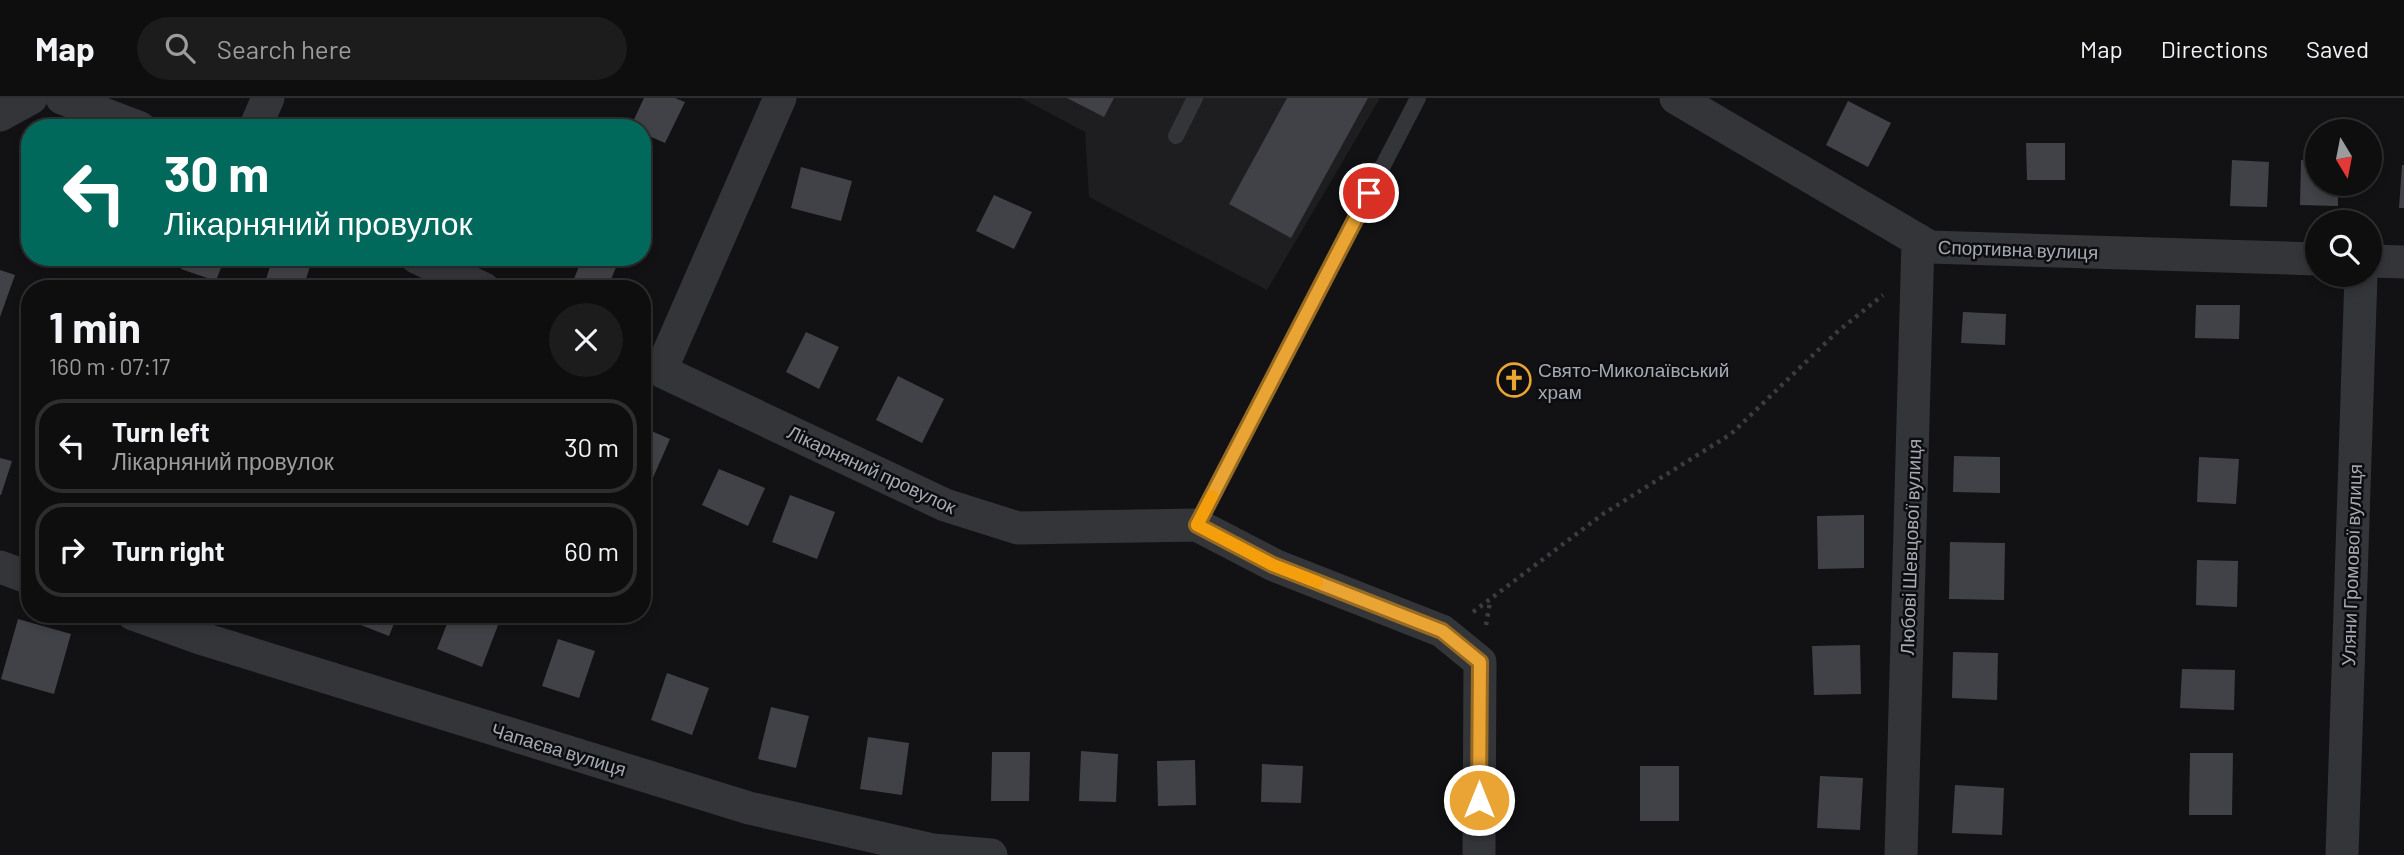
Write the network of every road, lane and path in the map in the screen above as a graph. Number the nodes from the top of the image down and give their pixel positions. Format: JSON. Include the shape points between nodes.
{"nodes":[{"id":1,"x":31,"y":98,"type":"edge"},
{"id":2,"x":62,"y":98,"type":"edge"},
{"id":3,"x":268,"y":98,"type":"edge"},
{"id":4,"x":780,"y":98,"type":"edge"},
{"id":5,"x":1195,"y":98,"type":"edge"},
{"id":6,"x":1418,"y":98,"type":"edge"},
{"id":7,"x":1676,"y":98,"type":"edge"},
{"id":8,"x":0,"y":115,"type":"edge"},
{"id":9,"x":117,"y":119,"type":"edge"},
{"id":10,"x":259,"y":119,"type":"edge"},
{"id":11,"x":1176,"y":136,"type":"dead end"},
{"id":12,"x":1918,"y":253,"type":"junction"},
{"id":13,"x":2305,"y":260,"type":"edge"},
{"id":14,"x":2382,"y":261,"type":"edge"},
{"id":15,"x":2404,"y":262,"type":"edge"},
{"id":16,"x":435,"y":266,"type":"edge"},
{"id":17,"x":465,"y":280,"type":"edge"},
{"id":18,"x":2361,"y":287,"type":"edge"},
{"id":19,"x":651,"y":366,"type":"edge"},
{"id":20,"x":1197,"y":525,"type":"junction"},
{"id":21,"x":0,"y":567,"type":"edge"},
{"id":22,"x":21,"y":575,"type":"edge"},
{"id":23,"x":158,"y":623,"type":"edge"},
{"id":24,"x":1442,"y":631,"type":"junction"},
{"id":25,"x":991,"y":855,"type":"edge"},
{"id":26,"x":1479,"y":855,"type":"edge"},
{"id":27,"x":1901,"y":855,"type":"edge"},
{"id":28,"x":2342,"y":855,"type":"edge"}],
"edges":[{"from":1,"to":8,"type":"street"},
{"from":2,"to":9,"type":"street"},
{"from":3,"to":10,"type":"street"},
{"from":4,"to":19,"type":"street","name":"Лікарняний провулок"},
{"from":5,"to":11,"type":"lane"},
{"from":6,"to":20,"type":"lane"},
{"from":7,"to":12,"type":"street","name":"Спортивна вулиця"},
{"from":12,"to":13,"type":"street","name":"Спортивна вулиця","via":[[1930,247]]},
{"from":12,"to":24,"type":"path","via":[[1731,434],[1603,514],[1490,601]]},
{"from":12,"to":27,"type":"street","name":"Любові Шевцової вулиця"},
{"from":14,"to":15,"type":"street"},
{"from":16,"to":17,"type":"street"},
{"from":18,"to":28,"type":"street","name":"Уляни Громової вулиця"},
{"from":19,"to":20,"type":"street","name":"Лікарняний провулок","via":[[945,505],[1018,528]]},
{"from":20,"to":24,"type":"street","name":"Лікарняний провулок","via":[[1273,565]]},
{"from":21,"to":22,"type":"street"},
{"from":23,"to":25,"type":"street","name":"Чапаєва вулиця","via":[[748,808],[933,850]]},
{"from":24,"to":26,"type":"street","name":"Лікарняний провулок","via":[[1480,662]]}]}
